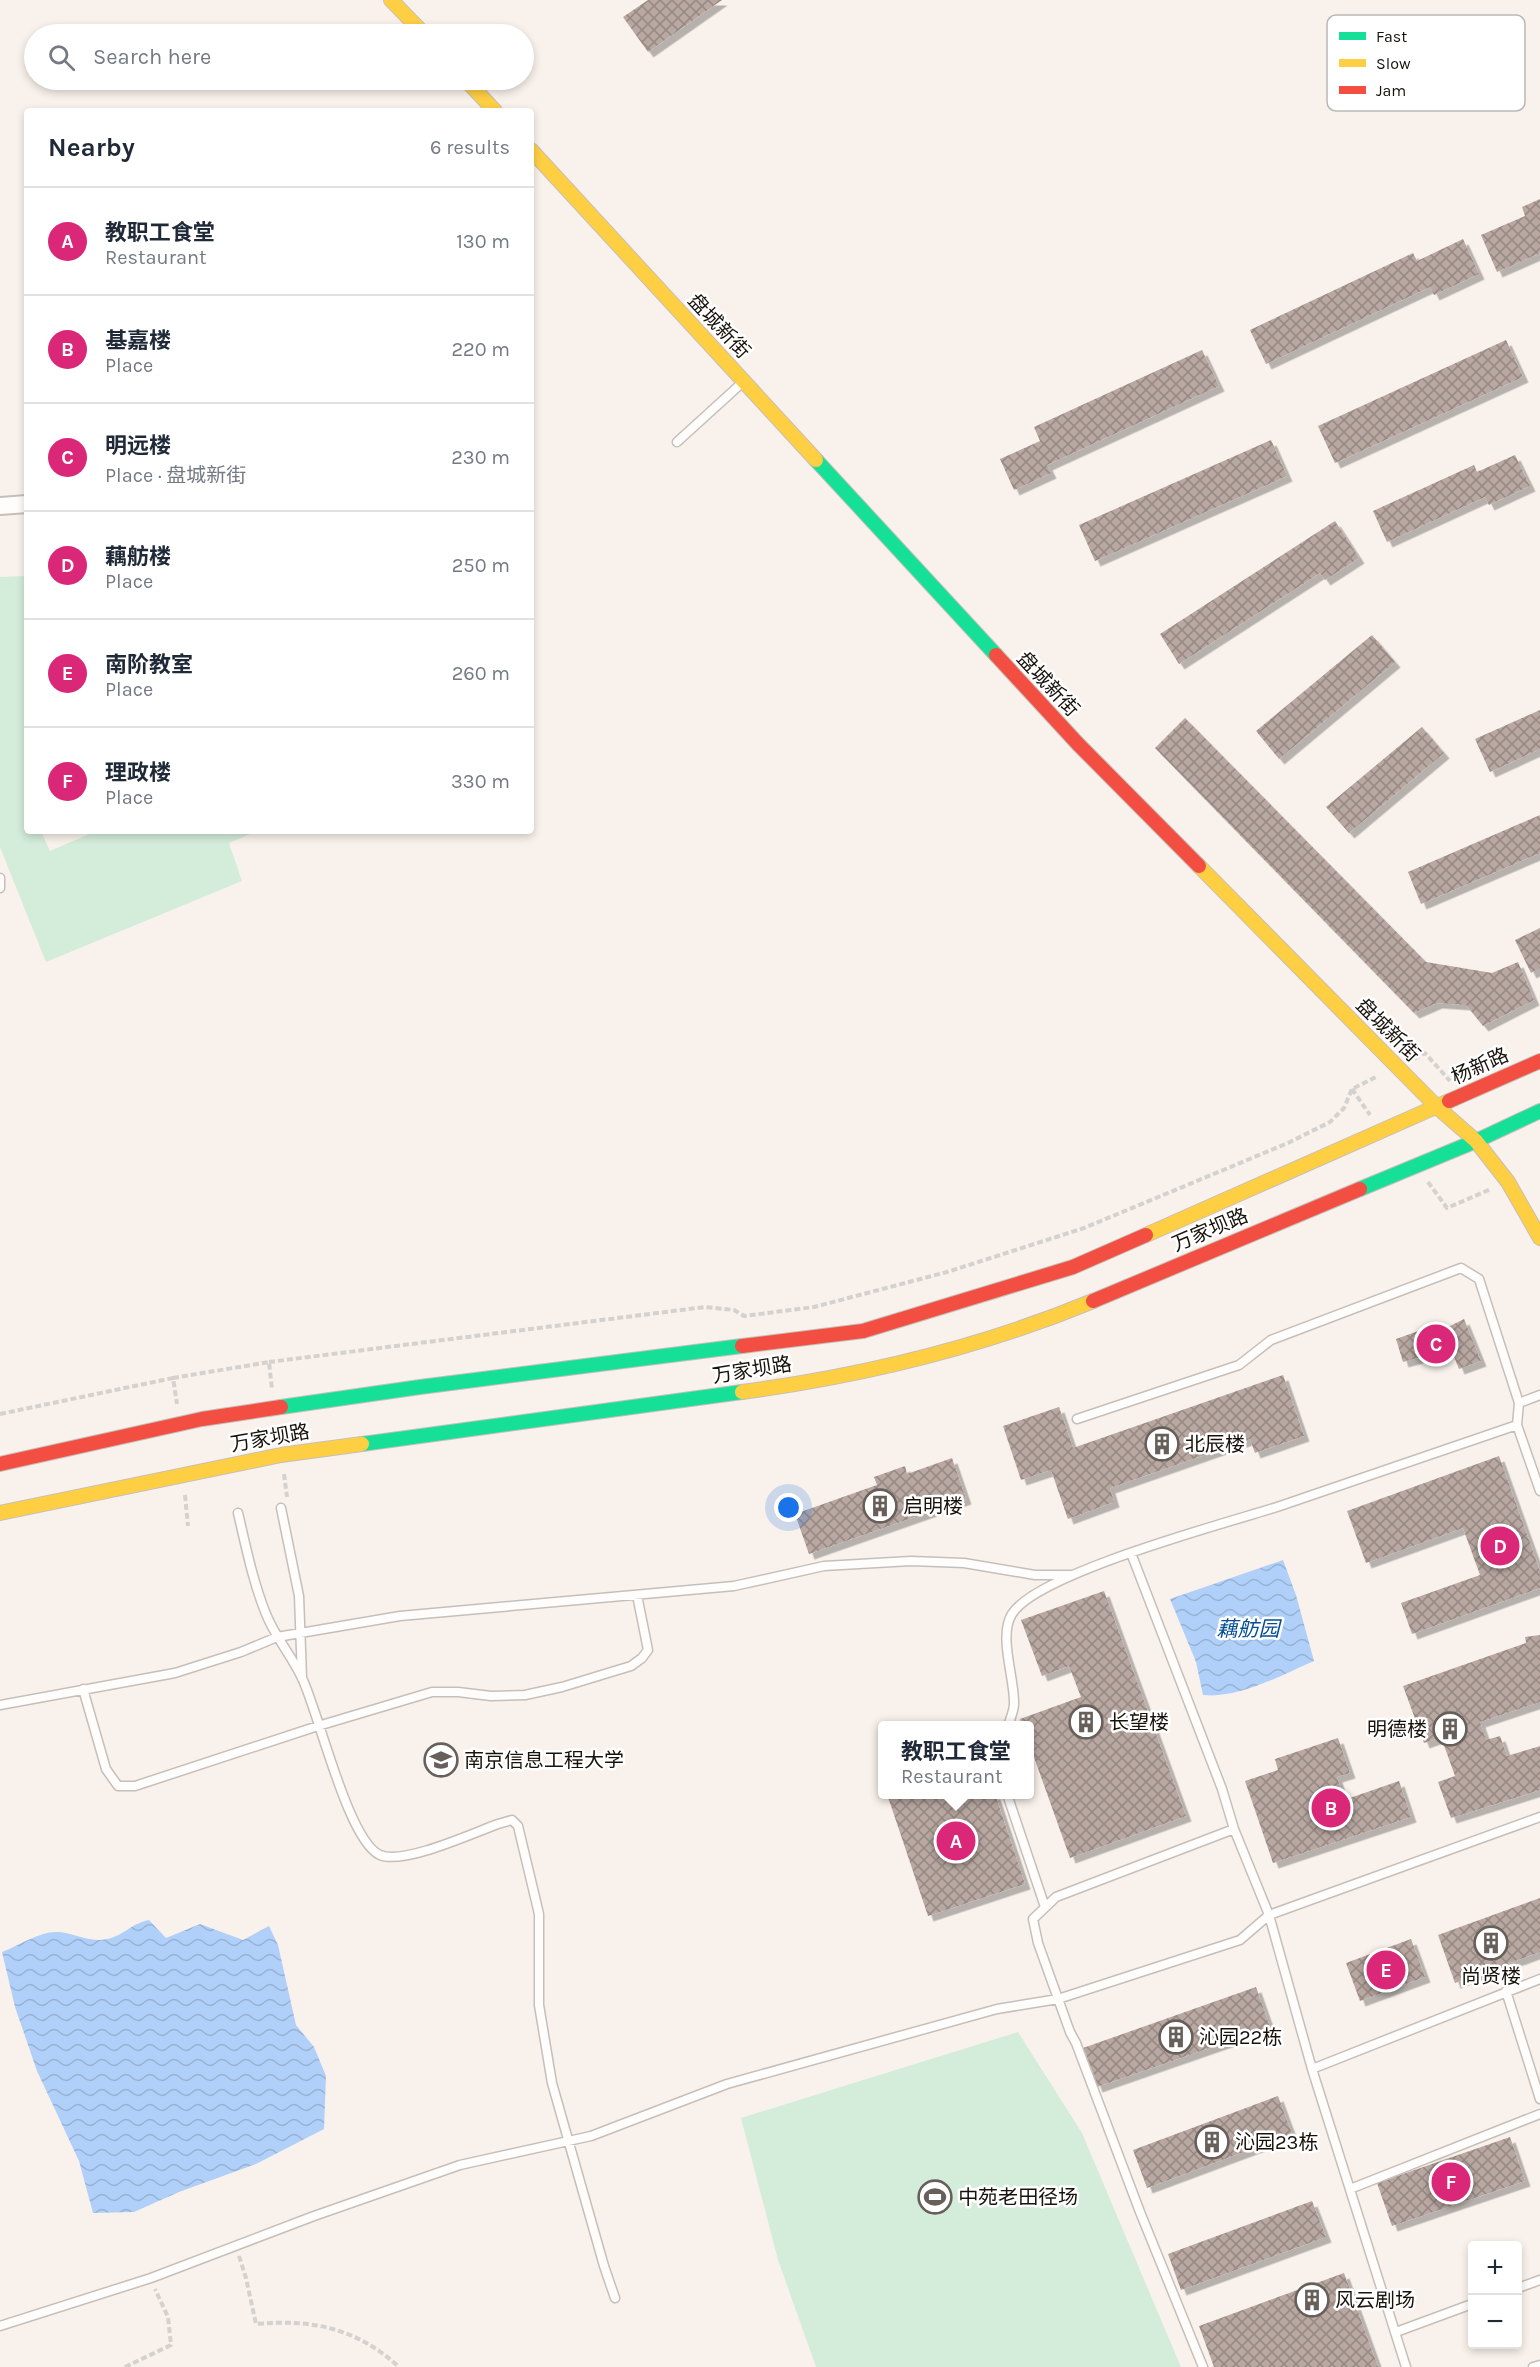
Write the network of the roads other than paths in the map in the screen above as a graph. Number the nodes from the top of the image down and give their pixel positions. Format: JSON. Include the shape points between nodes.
{"nodes":[{"id":1,"x":391,"y":0,"type":"edge"},
{"id":2,"x":414,"y":24,"type":"edge"},
{"id":3,"x":475,"y":90,"type":"edge"},
{"id":4,"x":492,"y":108,"type":"edge"},
{"id":5,"x":534,"y":153,"type":"edge"},
{"id":6,"x":744,"y":381,"type":"junction"},
{"id":7,"x":677,"y":442,"type":"dead end"},
{"id":8,"x":24,"y":504,"type":"edge"},
{"id":9,"x":0,"y":507,"type":"edge"},
{"id":10,"x":0,"y":878,"type":"edge"},
{"id":11,"x":0,"y":888,"type":"edge"},
{"id":12,"x":1540,"y":1061,"type":"edge"},
{"id":13,"x":1437,"y":1107,"type":"junction"},
{"id":14,"x":1540,"y":1111,"type":"edge"},
{"id":15,"x":1476,"y":1141,"type":"junction"},
{"id":16,"x":1540,"y":1238,"type":"edge"},
{"id":17,"x":1540,"y":1395,"type":"edge"},
{"id":18,"x":1519,"y":1403,"type":"junction"},
{"id":19,"x":1077,"y":1419,"type":"dead end"},
{"id":20,"x":1517,"y":1425,"type":"junction"},
{"id":21,"x":0,"y":1464,"type":"edge"},
{"id":22,"x":1540,"y":1491,"type":"edge"},
{"id":23,"x":280,"y":1508,"type":"dead end"},
{"id":24,"x":0,"y":1513,"type":"edge"},
{"id":25,"x":238,"y":1513,"type":"dead end"},
{"id":26,"x":1131,"y":1553,"type":"junction"},
{"id":27,"x":1071,"y":1575,"type":"junction"},
{"id":28,"x":638,"y":1595,"type":"junction"},
{"id":29,"x":300,"y":1632,"type":"junction"},
{"id":30,"x":277,"y":1637,"type":"junction"},
{"id":31,"x":302,"y":1678,"type":"junction"},
{"id":32,"x":83,"y":1689,"type":"junction"},
{"id":33,"x":0,"y":1705,"type":"edge"},
{"id":34,"x":1009,"y":1721,"type":"edge"},
{"id":35,"x":318,"y":1726,"type":"junction"},
{"id":36,"x":1009,"y":1799,"type":"edge"},
{"id":37,"x":1540,"y":1817,"type":"edge"},
{"id":38,"x":1234,"y":1829,"type":"junction"},
{"id":39,"x":1045,"y":1907,"type":"junction"},
{"id":40,"x":1269,"y":1915,"type":"junction"},
{"id":41,"x":1540,"y":1979,"type":"edge"},
{"id":42,"x":1506,"y":1991,"type":"junction"},
{"id":43,"x":1058,"y":1999,"type":"junction"},
{"id":44,"x":1312,"y":2069,"type":"junction"},
{"id":45,"x":1540,"y":2099,"type":"edge"},
{"id":46,"x":1540,"y":2114,"type":"edge"},
{"id":47,"x":1350,"y":2189,"type":"junction"},
{"id":48,"x":1540,"y":2280,"type":"edge"},
{"id":49,"x":1522,"y":2287,"type":"edge"},
{"id":50,"x":615,"y":2298,"type":"dead end"},
{"id":51,"x":1468,"y":2306,"type":"edge"},
{"id":52,"x":0,"y":2326,"type":"edge"},
{"id":53,"x":1396,"y":2332,"type":"junction"},
{"id":54,"x":1540,"y":2365,"type":"edge"},
{"id":55,"x":1203,"y":2367,"type":"edge"},
{"id":56,"x":1406,"y":2367,"type":"edge"},
{"id":57,"x":1533,"y":2367,"type":"edge"}],
"edges":[{"from":1,"to":2,"type":"main road"},
{"from":3,"to":4,"type":"main road"},
{"from":5,"to":6,"type":"main road","name":"盘城新街"},
{"from":6,"to":7,"type":"lane"},
{"from":6,"to":13,"type":"main road","name":"盘城新街","via":[[1078,744]]},
{"from":8,"to":9,"type":"street"},
{"from":10,"to":11,"type":"lane"},
{"from":12,"to":13,"type":"main road","name":"杨新路"},
{"from":13,"to":15,"type":"main road","name":"盘城新街"},
{"from":13,"to":21,"type":"main road","name":"万家坝路","via":[[1073,1267],[863,1331],[202,1419]]},
{"from":14,"to":15,"type":"main road"},
{"from":15,"to":16,"type":"main road","name":"盘城新街","via":[[1508,1182]]},
{"from":15,"to":24,"type":"main road","name":"万家坝路","via":[[1075,1308],[941,1353],[779,1387],[281,1455]]},
{"from":17,"to":18,"type":"lane"},
{"from":18,"to":19,"type":"lane","via":[[1479,1279],[1461,1268],[1271,1340],[1239,1365]]},
{"from":18,"to":20,"type":"lane"},
{"from":20,"to":22,"type":"lane"},
{"from":20,"to":26,"type":"lane"},
{"from":23,"to":29,"type":"lane","via":[[298,1596]]},
{"from":25,"to":30,"type":"lane","via":[[266,1614]]},
{"from":26,"to":27,"type":"lane"},
{"from":26,"to":38,"type":"lane","via":[[1215,1769]]},
{"from":27,"to":28,"type":"lane","via":[[1035,1575],[964,1563],[900,1562],[824,1566],[734,1586]]},
{"from":27,"to":34,"type":"lane","via":[[1017,1606],[1009,1617],[1007,1633],[1015,1705]]},
{"from":28,"to":29,"type":"lane","via":[[400,1616]]},
{"from":28,"to":35,"type":"lane","via":[[648,1650],[631,1666],[525,1695],[432,1692]]},
{"from":29,"to":30,"type":"lane"},
{"from":29,"to":31,"type":"lane"},
{"from":30,"to":31,"type":"lane"},
{"from":30,"to":32,"type":"lane","via":[[176,1672]]},
{"from":31,"to":35,"type":"lane"},
{"from":32,"to":33,"type":"lane"},
{"from":32,"to":35,"type":"lane","via":[[106,1769],[118,1785],[135,1786]]},
{"from":35,"to":50,"type":"lane","via":[[357,1827],[368,1845],[381,1856],[413,1855],[512,1820],[518,1826],[539,1914],[539,2005],[552,2083]]},
{"from":36,"to":39,"type":"lane"},
{"from":37,"to":40,"type":"lane"},
{"from":38,"to":39,"type":"lane","via":[[1056,1897]]},
{"from":38,"to":40,"type":"lane"},
{"from":39,"to":43,"type":"lane","via":[[1033,1919]]},
{"from":40,"to":43,"type":"lane","via":[[1240,1940]]},
{"from":40,"to":44,"type":"lane"},
{"from":41,"to":42,"type":"lane"},
{"from":42,"to":44,"type":"lane"},
{"from":42,"to":45,"type":"lane"},
{"from":43,"to":52,"type":"lane","via":[[997,2009],[727,2084],[591,2136],[460,2165],[151,2278]]},
{"from":43,"to":55,"type":"lane"},
{"from":44,"to":47,"type":"lane"},
{"from":46,"to":47,"type":"lane"},
{"from":47,"to":53,"type":"lane"},
{"from":48,"to":49,"type":"lane"},
{"from":51,"to":53,"type":"lane"},
{"from":53,"to":56,"type":"lane"},
{"from":54,"to":57,"type":"lane"}]}
